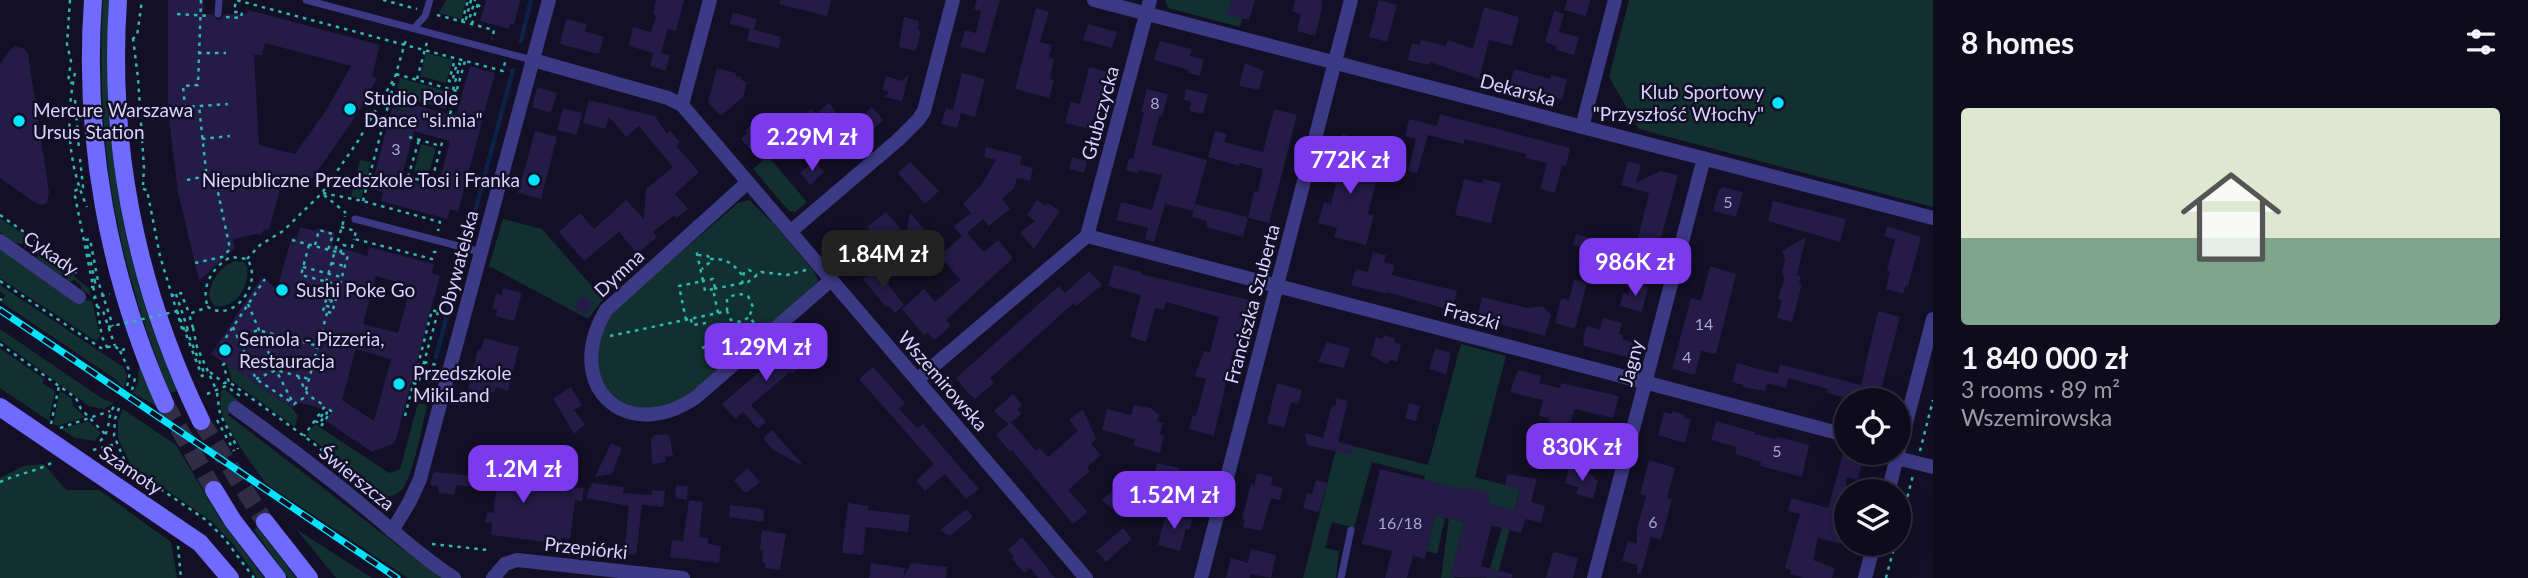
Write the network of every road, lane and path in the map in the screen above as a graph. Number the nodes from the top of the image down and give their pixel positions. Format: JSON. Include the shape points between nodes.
{"nodes":[{"id":1,"x":69,"y":0,"type":"edge"},
{"id":2,"x":93,"y":0,"type":"edge"},
{"id":3,"x":118,"y":0,"type":"edge"},
{"id":4,"x":142,"y":0,"type":"edge"},
{"id":5,"x":201,"y":0,"type":"edge"},
{"id":6,"x":219,"y":0,"type":"edge"},
{"id":7,"x":306,"y":0,"type":"edge"},
{"id":8,"x":383,"y":0,"type":"edge"},
{"id":9,"x":430,"y":0,"type":"edge"},
{"id":10,"x":473,"y":0,"type":"edge"},
{"id":11,"x":549,"y":0,"type":"edge"},
{"id":12,"x":710,"y":0,"type":"edge"},
{"id":13,"x":953,"y":0,"type":"edge"},
{"id":14,"x":1094,"y":0,"type":"edge"},
{"id":15,"x":1351,"y":0,"type":"edge"},
{"id":16,"x":1615,"y":0,"type":"edge"},
{"id":17,"x":477,"y":5,"type":"junction"},
{"id":18,"x":1148,"y":7,"type":"edge"},
{"id":19,"x":485,"y":8,"type":"dead end"},
{"id":20,"x":426,"y":12,"type":"junction"},
{"id":21,"x":177,"y":14,"type":"dead end"},
{"id":22,"x":199,"y":15,"type":"junction"},
{"id":23,"x":215,"y":15,"type":"joint"},
{"id":24,"x":227,"y":17,"type":"dead end"},
{"id":25,"x":463,"y":22,"type":"junction"},
{"id":26,"x":472,"y":24,"type":"junction"},
{"id":27,"x":414,"y":29,"type":"junction"},
{"id":28,"x":132,"y":31,"type":"dead end"},
{"id":29,"x":134,"y":38,"type":"junction"},
{"id":30,"x":492,"y":39,"type":"dead end"},
{"id":31,"x":404,"y":45,"type":"junction"},
{"id":32,"x":129,"y":51,"type":"dead end"},
{"id":33,"x":425,"y":51,"type":"junction"},
{"id":34,"x":198,"y":53,"type":"junction"},
{"id":35,"x":226,"y":53,"type":"dead end"},
{"id":36,"x":455,"y":58,"type":"junction"},
{"id":37,"x":506,"y":60,"type":"dead end"},
{"id":38,"x":533,"y":60,"type":"junction"},
{"id":39,"x":465,"y":61,"type":"junction"},
{"id":40,"x":1334,"y":62,"type":"junction"},
{"id":41,"x":396,"y":75,"type":"junction"},
{"id":42,"x":460,"y":78,"type":"junction"},
{"id":43,"x":417,"y":79,"type":"junction"},
{"id":44,"x":466,"y":80,"type":"dead end"},
{"id":45,"x":455,"y":90,"type":"junction"},
{"id":46,"x":228,"y":104,"type":"dead end"},
{"id":47,"x":682,"y":105,"type":"junction"},
{"id":48,"x":199,"y":106,"type":"junction"},
{"id":49,"x":450,"y":114,"type":"dead end"},
{"id":50,"x":1582,"y":127,"type":"junction"},
{"id":51,"x":230,"y":136,"type":"dead end"},
{"id":52,"x":409,"y":137,"type":"dead end"},
{"id":53,"x":202,"y":139,"type":"junction"},
{"id":54,"x":443,"y":139,"type":"dead end"},
{"id":55,"x":419,"y":140,"type":"junction"},
{"id":56,"x":441,"y":146,"type":"junction"},
{"id":57,"x":1704,"y":158,"type":"junction"},
{"id":58,"x":138,"y":162,"type":"dead end"},
{"id":59,"x":399,"y":174,"type":"dead end"},
{"id":60,"x":207,"y":176,"type":"junction"},
{"id":61,"x":408,"y":177,"type":"junction"},
{"id":62,"x":187,"y":180,"type":"dead end"},
{"id":63,"x":748,"y":182,"type":"junction"},
{"id":64,"x":143,"y":189,"type":"junction"},
{"id":65,"x":322,"y":193,"type":"junction"},
{"id":66,"x":143,"y":199,"type":"dead end"},
{"id":67,"x":363,"y":201,"type":"junction"},
{"id":68,"x":423,"y":212,"type":"dead end"},
{"id":69,"x":0,"y":215,"type":"edge"},
{"id":70,"x":422,"y":217,"type":"junction"},
{"id":71,"x":1933,"y":218,"type":"edge"},
{"id":72,"x":355,"y":219,"type":"joint"},
{"id":73,"x":440,"y":222,"type":"dead end"},
{"id":74,"x":693,"y":232,"type":"junction"},
{"id":75,"x":790,"y":232,"type":"junction"},
{"id":76,"x":1087,"y":236,"type":"junction"},
{"id":77,"x":354,"y":239,"type":"junction"},
{"id":78,"x":292,"y":240,"type":"dead end"},
{"id":79,"x":0,"y":241,"type":"edge"},
{"id":80,"x":309,"y":245,"type":"junction"},
{"id":81,"x":152,"y":246,"type":"dead end"},
{"id":82,"x":315,"y":246,"type":"junction"},
{"id":83,"x":328,"y":250,"type":"junction"},
{"id":84,"x":334,"y":252,"type":"junction"},
{"id":85,"x":481,"y":252,"type":"junction"},
{"id":86,"x":340,"y":253,"type":"junction"},
{"id":87,"x":437,"y":253,"type":"dead end"},
{"id":88,"x":698,"y":255,"type":"junction"},
{"id":89,"x":710,"y":259,"type":"junction"},
{"id":90,"x":247,"y":260,"type":"junction"},
{"id":91,"x":195,"y":263,"type":"dead end"},
{"id":92,"x":331,"y":263,"type":"junction"},
{"id":93,"x":303,"y":267,"type":"junction"},
{"id":94,"x":345,"y":267,"type":"junction"},
{"id":95,"x":820,"y":267,"type":"junction"},
{"id":96,"x":700,"y":269,"type":"junction"},
{"id":97,"x":328,"y":274,"type":"junction"},
{"id":98,"x":741,"y":275,"type":"junction"},
{"id":99,"x":757,"y":275,"type":"junction"},
{"id":100,"x":342,"y":277,"type":"junction"},
{"id":101,"x":265,"y":279,"type":"dead end"},
{"id":102,"x":831,"y":280,"type":"junction"},
{"id":103,"x":0,"y":281,"type":"edge"},
{"id":104,"x":703,"y":281,"type":"junction"},
{"id":105,"x":326,"y":282,"type":"junction"},
{"id":106,"x":741,"y":284,"type":"junction"},
{"id":107,"x":1277,"y":284,"type":"junction"},
{"id":108,"x":340,"y":285,"type":"junction"},
{"id":109,"x":92,"y":288,"type":"junction"},
{"id":110,"x":714,"y":289,"type":"junction"},
{"id":111,"x":338,"y":291,"type":"junction"},
{"id":112,"x":110,"y":294,"type":"dead end"},
{"id":113,"x":176,"y":294,"type":"junction"},
{"id":114,"x":171,"y":296,"type":"junction"},
{"id":115,"x":79,"y":297,"type":"joint"},
{"id":116,"x":94,"y":298,"type":"junction"},
{"id":117,"x":248,"y":304,"type":"junction"},
{"id":118,"x":97,"y":306,"type":"junction"},
{"id":119,"x":208,"y":307,"type":"junction"},
{"id":120,"x":179,"y":311,"type":"junction"},
{"id":121,"x":726,"y":311,"type":"junction"},
{"id":122,"x":327,"y":312,"type":"junction"},
{"id":123,"x":718,"y":313,"type":"junction"},
{"id":124,"x":189,"y":314,"type":"junction"},
{"id":125,"x":749,"y":317,"type":"junction"},
{"id":126,"x":691,"y":319,"type":"junction"},
{"id":127,"x":1933,"y":319,"type":"edge"},
{"id":128,"x":686,"y":320,"type":"junction"},
{"id":129,"x":706,"y":323,"type":"dead end"},
{"id":130,"x":113,"y":326,"type":"junction"},
{"id":131,"x":108,"y":327,"type":"junction"},
{"id":132,"x":233,"y":327,"type":"junction"},
{"id":133,"x":258,"y":330,"type":"junction"},
{"id":134,"x":189,"y":331,"type":"junction"},
{"id":135,"x":766,"y":337,"type":"junction"},
{"id":136,"x":238,"y":338,"type":"junction"},
{"id":137,"x":706,"y":338,"type":"dead end"},
{"id":138,"x":593,"y":339,"type":"junction"},
{"id":139,"x":182,"y":342,"type":"dead end"},
{"id":140,"x":0,"y":344,"type":"edge"},
{"id":141,"x":221,"y":345,"type":"dead end"},
{"id":142,"x":115,"y":346,"type":"junction"},
{"id":143,"x":318,"y":346,"type":"junction"},
{"id":144,"x":128,"y":348,"type":"dead end"},
{"id":145,"x":702,"y":348,"type":"dead end"},
{"id":146,"x":108,"y":349,"type":"junction"},
{"id":147,"x":120,"y":351,"type":"junction"},
{"id":148,"x":187,"y":352,"type":"dead end"},
{"id":149,"x":424,"y":362,"type":"junction"},
{"id":150,"x":225,"y":363,"type":"dead end"},
{"id":151,"x":440,"y":366,"type":"dead end"},
{"id":152,"x":207,"y":370,"type":"junction"},
{"id":153,"x":276,"y":370,"type":"junction"},
{"id":154,"x":298,"y":376,"type":"junction"},
{"id":155,"x":256,"y":379,"type":"junction"},
{"id":156,"x":309,"y":379,"type":"junction"},
{"id":157,"x":917,"y":380,"type":"junction"},
{"id":158,"x":229,"y":382,"type":"junction"},
{"id":159,"x":1646,"y":382,"type":"junction"},
{"id":160,"x":413,"y":383,"type":"junction"},
{"id":161,"x":200,"y":384,"type":"dead end"},
{"id":162,"x":59,"y":386,"type":"junction"},
{"id":163,"x":127,"y":387,"type":"dead end"},
{"id":164,"x":215,"y":387,"type":"dead end"},
{"id":165,"x":306,"y":390,"type":"junction"},
{"id":166,"x":217,"y":393,"type":"dead end"},
{"id":167,"x":308,"y":395,"type":"junction"},
{"id":168,"x":1911,"y":403,"type":"edge"},
{"id":169,"x":166,"y":404,"type":"tunnel mouth"},
{"id":170,"x":293,"y":404,"type":"junction"},
{"id":171,"x":115,"y":405,"type":"dead end"},
{"id":172,"x":325,"y":406,"type":"junction"},
{"id":173,"x":0,"y":407,"type":"edge"},
{"id":174,"x":119,"y":408,"type":"dead end"},
{"id":175,"x":235,"y":408,"type":"dead end"},
{"id":176,"x":110,"y":411,"type":"junction"},
{"id":177,"x":404,"y":416,"type":"dead end"},
{"id":178,"x":90,"y":418,"type":"junction"},
{"id":179,"x":209,"y":420,"type":"joint"},
{"id":180,"x":315,"y":421,"type":"junction"},
{"id":181,"x":51,"y":425,"type":"dead end"},
{"id":182,"x":56,"y":429,"type":"dead end"},
{"id":183,"x":1834,"y":432,"type":"edge"},
{"id":184,"x":106,"y":435,"type":"junction"},
{"id":185,"x":304,"y":436,"type":"junction"},
{"id":186,"x":100,"y":441,"type":"dead end"},
{"id":187,"x":116,"y":444,"type":"junction"},
{"id":188,"x":98,"y":451,"type":"dead end"},
{"id":189,"x":57,"y":458,"type":"dead end"},
{"id":190,"x":1911,"y":458,"type":"edge"},
{"id":191,"x":1933,"y":467,"type":"edge"},
{"id":192,"x":0,"y":482,"type":"edge"},
{"id":193,"x":214,"y":490,"type":"tunnel mouth"},
{"id":194,"x":396,"y":499,"type":"dead end"},
{"id":195,"x":265,"y":522,"type":"tunnel mouth"},
{"id":196,"x":1351,"y":530,"type":"dead end"},
{"id":197,"x":392,"y":531,"type":"junction"},
{"id":198,"x":189,"y":535,"type":"junction"},
{"id":199,"x":424,"y":543,"type":"dead end"},
{"id":200,"x":488,"y":550,"type":"dead end"},
{"id":201,"x":1871,"y":556,"type":"edge"},
{"id":202,"x":1892,"y":556,"type":"edge"},
{"id":203,"x":181,"y":578,"type":"edge"},
{"id":204,"x":230,"y":578,"type":"edge"},
{"id":205,"x":254,"y":578,"type":"edge"},
{"id":206,"x":277,"y":578,"type":"edge"},
{"id":207,"x":309,"y":578,"type":"edge"},
{"id":208,"x":454,"y":578,"type":"edge"},
{"id":209,"x":493,"y":578,"type":"edge"},
{"id":210,"x":683,"y":578,"type":"edge"},
{"id":211,"x":1086,"y":578,"type":"edge"},
{"id":212,"x":1201,"y":578,"type":"edge"},
{"id":213,"x":1340,"y":578,"type":"edge"},
{"id":214,"x":1594,"y":578,"type":"edge"},
{"id":215,"x":1865,"y":578,"type":"edge"},
{"id":216,"x":1886,"y":578,"type":"edge"}],
"edges":[{"from":1,"to":109,"type":"path","via":[[68,82],[77,85],[83,187],[74,191]]},
{"from":2,"to":169,"type":"main road","via":[[94,143],[105,214],[131,315]]},
{"from":3,"to":179,"type":"main road","via":[[116,79],[121,152],[137,247],[172,358]]},
{"from":4,"to":29,"type":"path"},
{"from":5,"to":22,"type":"path"},
{"from":6,"to":23,"type":"lane"},
{"from":7,"to":27,"type":"lane"},
{"from":8,"to":20,"type":"path"},
{"from":9,"to":20,"type":"lane"},
{"from":10,"to":17,"type":"path"},
{"from":10,"to":25,"type":"path"},
{"from":11,"to":38,"type":"street","name":"Obywatelska"},
{"from":12,"to":47,"type":"street"},
{"from":13,"to":75,"type":"street","via":[[918,120]]},
{"from":14,"to":18,"type":"street","name":"Dekarska"},
{"from":15,"to":40,"type":"street","name":"Franciszka Szuberta"},
{"from":16,"to":50,"type":"street"},
{"from":17,"to":19,"type":"path"},
{"from":17,"to":26,"type":"path"},
{"from":18,"to":40,"type":"street","name":"Dekarska"},
{"from":18,"to":76,"type":"street","name":"Głubczycka"},
{"from":20,"to":25,"type":"path"},
{"from":20,"to":27,"type":"lane"},
{"from":21,"to":22,"type":"path"},
{"from":22,"to":23,"type":"path"},
{"from":22,"to":34,"type":"path"},
{"from":24,"to":31,"type":"path","via":[[242,18],[242,12],[234,12],[236,0]]},
{"from":25,"to":26,"type":"path"},
{"from":26,"to":30,"type":"path","via":[[494,30]]},
{"from":27,"to":31,"type":"path"},
{"from":27,"to":38,"type":"lane"},
{"from":28,"to":29,"type":"path"},
{"from":29,"to":32,"type":"path","via":[[128,41]]},
{"from":29,"to":64,"type":"path"},
{"from":31,"to":33,"type":"path"},
{"from":31,"to":41,"type":"path"},
{"from":33,"to":36,"type":"path"},
{"from":33,"to":43,"type":"path"},
{"from":34,"to":35,"type":"path"},
{"from":34,"to":48,"type":"path","via":[[198,85],[183,86],[184,107]]},
{"from":36,"to":39,"type":"path"},
{"from":36,"to":45,"type":"path","via":[[449,81],[460,64]]},
{"from":37,"to":39,"type":"path","via":[[503,71]]},
{"from":38,"to":47,"type":"street","name":"Wszemirowska"},
{"from":38,"to":85,"type":"street","name":"Obywatelska"},
{"from":39,"to":42,"type":"path"},
{"from":40,"to":50,"type":"street","name":"Dekarska"},
{"from":40,"to":107,"type":"street","name":"Franciszka Szuberta"},
{"from":41,"to":43,"type":"path"},
{"from":41,"to":65,"type":"path"},
{"from":41,"to":67,"type":"path"},
{"from":42,"to":44,"type":"path"},
{"from":42,"to":45,"type":"path"},
{"from":43,"to":45,"type":"path"},
{"from":45,"to":49,"type":"path"},
{"from":46,"to":48,"type":"path"},
{"from":47,"to":63,"type":"street","name":"Wszemirowska"},
{"from":48,"to":53,"type":"path"},
{"from":50,"to":57,"type":"street","name":"Dekarska"},
{"from":51,"to":53,"type":"path"},
{"from":52,"to":55,"type":"path"},
{"from":53,"to":60,"type":"path"},
{"from":54,"to":56,"type":"path"},
{"from":55,"to":56,"type":"path"},
{"from":55,"to":61,"type":"path"},
{"from":56,"to":61,"type":"path","via":[[431,185]]},
{"from":57,"to":71,"type":"street","name":"Dekarska"},
{"from":57,"to":159,"type":"street","name":"Jagny"},
{"from":58,"to":64,"type":"path","via":[[138,186]]},
{"from":59,"to":61,"type":"path"},
{"from":60,"to":62,"type":"path"},
{"from":60,"to":91,"type":"path","via":[[207,180],[215,178],[230,249],[222,257]]},
{"from":63,"to":74,"type":"street","name":"Dymna"},
{"from":63,"to":75,"type":"street","name":"Wszemirowska"},
{"from":64,"to":66,"type":"path"},
{"from":64,"to":114,"type":"path","via":[[147,190]]},
{"from":65,"to":67,"type":"path"},
{"from":65,"to":72,"type":"path"},
{"from":65,"to":90,"type":"path"},
{"from":67,"to":70,"type":"path"},
{"from":68,"to":70,"type":"path"},
{"from":69,"to":109,"type":"path","via":[[74,267],[76,277]]},
{"from":70,"to":73,"type":"path"},
{"from":72,"to":85,"type":"lane"},
{"from":74,"to":88,"type":"path"},
{"from":74,"to":138,"type":"street","name":"Dymna","via":[[606,310]]},
{"from":75,"to":95,"type":"street","name":"Wszemirowska"},
{"from":76,"to":107,"type":"street","name":"Fraszki"},
{"from":76,"to":157,"type":"street"},
{"from":77,"to":84,"type":"path","via":[[356,231],[341,228]]},
{"from":77,"to":86,"type":"path","via":[[352,247],[343,244]]},
{"from":77,"to":87,"type":"path","via":[[432,260]]},
{"from":78,"to":80,"type":"path"},
{"from":79,"to":115,"type":"street","name":"Cykady"},
{"from":80,"to":82,"type":"path"},
{"from":80,"to":93,"type":"path"},
{"from":81,"to":139,"type":"path"},
{"from":82,"to":83,"type":"path"},
{"from":82,"to":83,"type":"path","via":[[319,230],[332,234]]},
{"from":83,"to":84,"type":"path"},
{"from":84,"to":86,"type":"path"},
{"from":84,"to":92,"type":"path"},
{"from":85,"to":197,"type":"street","name":"Obywatelska","via":[[420,479]]},
{"from":86,"to":94,"type":"path","via":[[348,255]]},
{"from":88,"to":89,"type":"path"},
{"from":88,"to":96,"type":"path"},
{"from":89,"to":96,"type":"path"},
{"from":89,"to":98,"type":"path","via":[[727,261]]},
{"from":90,"to":119,"type":"path","via":[[231,257],[216,268],[205,290]]},
{"from":90,"to":119,"type":"path","via":[[253,275],[240,301],[225,311]]},
{"from":92,"to":94,"type":"path"},
{"from":92,"to":97,"type":"path"},
{"from":93,"to":97,"type":"path"},
{"from":93,"to":105,"type":"path","via":[[301,275]]},
{"from":94,"to":100,"type":"path"},
{"from":95,"to":99,"type":"path","via":[[787,275]]},
{"from":95,"to":102,"type":"street","name":"Wszemirowska"},
{"from":96,"to":104,"type":"path"},
{"from":97,"to":100,"type":"path"},
{"from":97,"to":105,"type":"path"},
{"from":98,"to":99,"type":"path","via":[[749,270]]},
{"from":98,"to":106,"type":"path"},
{"from":99,"to":106,"type":"path"},
{"from":100,"to":108,"type":"path"},
{"from":101,"to":117,"type":"path"},
{"from":102,"to":135,"type":"street","name":"Dymna"},
{"from":102,"to":157,"type":"street","name":"Wszemirowska"},
{"from":103,"to":146,"type":"path"},
{"from":104,"to":110,"type":"path","via":[[705,291]]},
{"from":104,"to":110,"type":"path","via":[[713,279]]},
{"from":104,"to":128,"type":"path","via":[[679,286]]},
{"from":105,"to":108,"type":"path"},
{"from":106,"to":110,"type":"path"},
{"from":107,"to":159,"type":"street","name":"Fraszki"},
{"from":107,"to":212,"type":"street","name":"Franciszka Szuberta"},
{"from":108,"to":111,"type":"path"},
{"from":109,"to":116,"type":"path"},
{"from":109,"to":130,"type":"path","bridge":true,"via":[[96,287],[86,240],[90,239]]},
{"from":110,"to":123,"type":"path"},
{"from":111,"to":122,"type":"path","via":[[332,313]]},
{"from":111,"to":122,"type":"path","via":[[334,290],[330,307],[329,289],[323,311]]},
{"from":112,"to":116,"type":"path"},
{"from":113,"to":114,"type":"path"},
{"from":113,"to":120,"type":"path"},
{"from":113,"to":124,"type":"path","via":[[181,293]]},
{"from":114,"to":134,"type":"path","via":[[183,332]]},
{"from":115,"to":116,"type":"path"},
{"from":116,"to":118,"type":"path"},
{"from":117,"to":132,"type":"path"},
{"from":117,"to":133,"type":"path"},
{"from":118,"to":131,"type":"path"},
{"from":118,"to":146,"type":"path"},
{"from":119,"to":124,"type":"path"},
{"from":120,"to":130,"type":"path","bridge":true},
{"from":120,"to":134,"type":"path"},
{"from":120,"to":134,"type":"path","bridge":true,"via":[[202,376]]},
{"from":121,"to":123,"type":"path"},
{"from":121,"to":125,"type":"path","via":[[735,322]]},
{"from":121,"to":125,"type":"path","via":[[727,299],[741,294],[751,301]]},
{"from":122,"to":143,"type":"path"},
{"from":123,"to":126,"type":"path"},
{"from":124,"to":134,"type":"path"},
{"from":125,"to":135,"type":"path"},
{"from":126,"to":128,"type":"path"},
{"from":126,"to":129,"type":"path","via":[[692,325]]},
{"from":127,"to":168,"type":"street"},
{"from":128,"to":138,"type":"path"},
{"from":130,"to":131,"type":"path","bridge":true},
{"from":131,"to":142,"type":"path"},
{"from":132,"to":136,"type":"path"},
{"from":132,"to":141,"type":"path"},
{"from":133,"to":136,"type":"path"},
{"from":133,"to":143,"type":"path"},
{"from":133,"to":153,"type":"path"},
{"from":134,"to":152,"type":"path"},
{"from":135,"to":138,"type":"street","name":"Dymna","via":[[679,409],[650,415],[619,408],[599,390],[589,363]]},
{"from":136,"to":155,"type":"path"},
{"from":137,"to":145,"type":"path","via":[[707,346]]},
{"from":140,"to":162,"type":"path"},
{"from":142,"to":146,"type":"path"},
{"from":142,"to":147,"type":"path"},
{"from":143,"to":156,"type":"path"},
{"from":144,"to":147,"type":"path"},
{"from":147,"to":163,"type":"path","via":[[130,372]]},
{"from":148,"to":161,"type":"path"},
{"from":149,"to":151,"type":"path"},
{"from":149,"to":160,"type":"path","via":[[418,384]]},
{"from":149,"to":160,"type":"path","via":[[438,312],[432,310]]},
{"from":150,"to":158,"type":"path"},
{"from":152,"to":158,"type":"path"},
{"from":152,"to":164,"type":"path"},
{"from":153,"to":154,"type":"path"},
{"from":153,"to":155,"type":"path"},
{"from":153,"to":170,"type":"path"},
{"from":154,"to":156,"type":"path"},
{"from":154,"to":165,"type":"path"},
{"from":155,"to":170,"type":"path"},
{"from":156,"to":165,"type":"path"},
{"from":157,"to":211,"type":"street","name":"Wszemirowska"},
{"from":158,"to":185,"type":"path"},
{"from":159,"to":183,"type":"street","name":"Fraszki"},
{"from":159,"to":214,"type":"street","name":"Jagny"},
{"from":160,"to":177,"type":"path"},
{"from":162,"to":178,"type":"path","via":[[76,398]]},
{"from":162,"to":181,"type":"path"},
{"from":165,"to":167,"type":"path"},
{"from":166,"to":179,"type":"path","via":[[220,414],[236,450]]},
{"from":167,"to":170,"type":"path"},
{"from":167,"to":172,"type":"path"},
{"from":171,"to":176,"type":"path"},
{"from":172,"to":180,"type":"path"},
{"from":172,"to":180,"type":"path","via":[[331,411],[327,418],[319,424],[325,411]]},
{"from":173,"to":198,"type":"main road","name":"Szamoty"},
{"from":174,"to":187,"type":"path"},
{"from":175,"to":197,"type":"street","name":"Świerszcza"},
{"from":176,"to":178,"type":"path"},
{"from":176,"to":184,"type":"path"},
{"from":178,"to":182,"type":"path"},
{"from":178,"to":184,"type":"path"},
{"from":180,"to":185,"type":"path"},
{"from":184,"to":186,"type":"path"},
{"from":185,"to":194,"type":"path","via":[[380,498]]},
{"from":187,"to":188,"type":"path"},
{"from":187,"to":205,"type":"path","via":[[130,468],[216,529]]},
{"from":189,"to":192,"type":"path"},
{"from":190,"to":191,"type":"street"},
{"from":193,"to":206,"type":"main road"},
{"from":195,"to":207,"type":"main road"},
{"from":196,"to":213,"type":"lane"},
{"from":197,"to":208,"type":"street","name":"Świerszcza"},
{"from":198,"to":203,"type":"path","via":[[178,542]]},
{"from":198,"to":204,"type":"main road","name":"Szamoty"},
{"from":199,"to":200,"type":"path"},
{"from":201,"to":215,"type":"street"},
{"from":202,"to":216,"type":"path"},
{"from":209,"to":210,"type":"street","name":"Przepiórki","via":[[505,564],[517,560]]}]}
